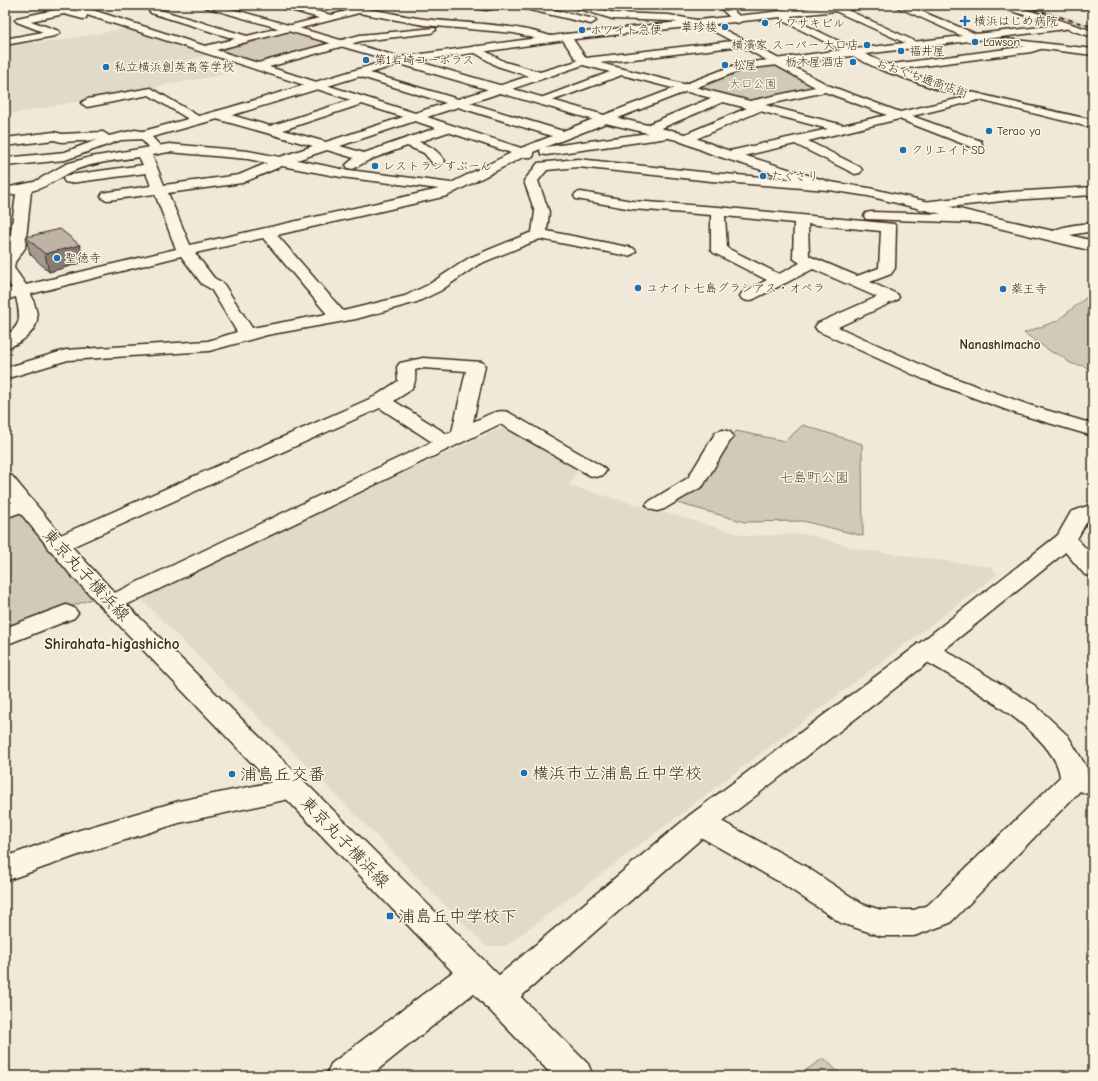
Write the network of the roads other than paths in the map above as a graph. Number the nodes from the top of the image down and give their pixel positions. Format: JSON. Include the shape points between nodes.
{"nodes":[{"id":1,"x":67,"y":5,"type":"edge"},
{"id":2,"x":208,"y":5,"type":"edge"},
{"id":3,"x":283,"y":5,"type":"edge"},
{"id":4,"x":336,"y":5,"type":"edge"},
{"id":5,"x":473,"y":5,"type":"edge"},
{"id":6,"x":498,"y":5,"type":"edge"},
{"id":7,"x":520,"y":5,"type":"edge"},
{"id":8,"x":576,"y":5,"type":"edge"},
{"id":9,"x":722,"y":5,"type":"edge"},
{"id":10,"x":861,"y":5,"type":"edge"},
{"id":11,"x":898,"y":5,"type":"edge"},
{"id":12,"x":1002,"y":5,"type":"edge"},
{"id":13,"x":172,"y":6,"type":"dead end"},
{"id":14,"x":836,"y":6,"type":"edge"},
{"id":15,"x":539,"y":9,"type":"junction"},
{"id":16,"x":357,"y":10,"type":"junction"},
{"id":17,"x":787,"y":10,"type":"edge"},
{"id":18,"x":330,"y":18,"type":"junction"},
{"id":19,"x":132,"y":20,"type":"junction"},
{"id":20,"x":738,"y":20,"type":"junction"},
{"id":21,"x":704,"y":24,"type":"junction"},
{"id":22,"x":33,"y":25,"type":"junction"},
{"id":23,"x":12,"y":26,"type":"dead end"},
{"id":24,"x":460,"y":26,"type":"junction"},
{"id":25,"x":1065,"y":26,"type":"junction"},
{"id":26,"x":289,"y":28,"type":"junction"},
{"id":27,"x":505,"y":29,"type":"junction"},
{"id":28,"x":619,"y":32,"type":"junction"},
{"id":29,"x":1092,"y":34,"type":"edge"},
{"id":30,"x":566,"y":37,"type":"junction"},
{"id":31,"x":974,"y":37,"type":"junction"},
{"id":32,"x":246,"y":39,"type":"junction"},
{"id":33,"x":550,"y":39,"type":"junction"},
{"id":34,"x":5,"y":42,"type":"edge"},
{"id":35,"x":341,"y":43,"type":"junction"},
{"id":36,"x":742,"y":43,"type":"junction"},
{"id":37,"x":916,"y":44,"type":"junction"},
{"id":38,"x":1040,"y":46,"type":"junction"},
{"id":39,"x":207,"y":49,"type":"junction"},
{"id":40,"x":476,"y":49,"type":"junction"},
{"id":41,"x":853,"y":52,"type":"junction"},
{"id":42,"x":1093,"y":52,"type":"edge"},
{"id":43,"x":401,"y":60,"type":"junction"},
{"id":44,"x":583,"y":62,"type":"junction"},
{"id":45,"x":778,"y":62,"type":"junction"},
{"id":46,"x":259,"y":66,"type":"junction"},
{"id":47,"x":885,"y":68,"type":"junction"},
{"id":48,"x":621,"y":72,"type":"junction"},
{"id":49,"x":359,"y":73,"type":"junction"},
{"id":50,"x":540,"y":76,"type":"junction"},
{"id":51,"x":318,"y":85,"type":"junction"},
{"id":52,"x":500,"y":88,"type":"junction"},
{"id":53,"x":685,"y":88,"type":"junction"},
{"id":54,"x":826,"y":88,"type":"junction"},
{"id":55,"x":979,"y":97,"type":"junction"},
{"id":56,"x":722,"y":98,"type":"junction"},
{"id":57,"x":364,"y":100,"type":"junction"},
{"id":58,"x":542,"y":101,"type":"junction"},
{"id":59,"x":457,"y":102,"type":"junction"},
{"id":60,"x":87,"y":103,"type":"dead end"},
{"id":61,"x":754,"y":106,"type":"junction"},
{"id":62,"x":217,"y":115,"type":"junction"},
{"id":63,"x":900,"y":116,"type":"junction"},
{"id":64,"x":414,"y":117,"type":"junction"},
{"id":65,"x":605,"y":119,"type":"junction"},
{"id":66,"x":199,"y":120,"type":"junction"},
{"id":67,"x":1093,"y":124,"type":"edge"},
{"id":68,"x":448,"y":128,"type":"junction"},
{"id":69,"x":648,"y":129,"type":"junction"},
{"id":70,"x":844,"y":129,"type":"junction"},
{"id":71,"x":271,"y":130,"type":"junction"},
{"id":72,"x":671,"y":134,"type":"junction"},
{"id":73,"x":144,"y":135,"type":"junction"},
{"id":74,"x":563,"y":135,"type":"junction"},
{"id":75,"x":114,"y":139,"type":"junction"},
{"id":76,"x":685,"y":139,"type":"junction"},
{"id":77,"x":797,"y":140,"type":"junction"},
{"id":78,"x":5,"y":142,"type":"edge"},
{"id":79,"x":407,"y":142,"type":"junction"},
{"id":80,"x":976,"y":144,"type":"dead end"},
{"id":81,"x":327,"y":146,"type":"junction"},
{"id":82,"x":151,"y":151,"type":"junction"},
{"id":83,"x":523,"y":153,"type":"junction"},
{"id":84,"x":730,"y":156,"type":"junction"},
{"id":85,"x":364,"y":157,"type":"junction"},
{"id":86,"x":438,"y":161,"type":"dead end"},
{"id":87,"x":5,"y":162,"type":"edge"},
{"id":88,"x":279,"y":162,"type":"junction"},
{"id":89,"x":543,"y":166,"type":"junction"},
{"id":90,"x":150,"y":168,"type":"junction"},
{"id":91,"x":855,"y":170,"type":"dead end"},
{"id":92,"x":341,"y":173,"type":"junction"},
{"id":93,"x":47,"y":180,"type":"junction"},
{"id":94,"x":828,"y":186,"type":"junction"},
{"id":95,"x":455,"y":187,"type":"junction"},
{"id":96,"x":24,"y":188,"type":"junction"},
{"id":97,"x":158,"y":189,"type":"junction"},
{"id":98,"x":1093,"y":191,"type":"edge"},
{"id":99,"x":5,"y":192,"type":"edge"},
{"id":100,"x":108,"y":196,"type":"dead end"},
{"id":101,"x":581,"y":196,"type":"dead end"},
{"id":102,"x":923,"y":206,"type":"junction"},
{"id":103,"x":718,"y":211,"type":"junction"},
{"id":104,"x":797,"y":219,"type":"junction"},
{"id":105,"x":978,"y":219,"type":"junction"},
{"id":106,"x":1093,"y":227,"type":"edge"},
{"id":107,"x":267,"y":233,"type":"junction"},
{"id":108,"x":539,"y":234,"type":"junction"},
{"id":109,"x":1054,"y":236,"type":"junction"},
{"id":110,"x":1093,"y":246,"type":"edge"},
{"id":111,"x":628,"y":250,"type":"dead end"},
{"id":112,"x":185,"y":251,"type":"junction"},
{"id":113,"x":812,"y":263,"type":"junction"},
{"id":114,"x":779,"y":280,"type":"junction"},
{"id":115,"x":856,"y":282,"type":"junction"},
{"id":116,"x":22,"y":291,"type":"junction"},
{"id":117,"x":5,"y":295,"type":"edge"},
{"id":118,"x":748,"y":296,"type":"dead end"},
{"id":119,"x":339,"y":317,"type":"junction"},
{"id":120,"x":247,"y":334,"type":"junction"},
{"id":121,"x":5,"y":343,"type":"edge"},
{"id":122,"x":5,"y":374,"type":"edge"},
{"id":123,"x":382,"y":401,"type":"junction"},
{"id":124,"x":1093,"y":430,"type":"edge"},
{"id":125,"x":723,"y":436,"type":"dead end"},
{"id":126,"x":454,"y":438,"type":"junction"},
{"id":127,"x":596,"y":471,"type":"dead end"},
{"id":128,"x":5,"y":480,"type":"edge"},
{"id":129,"x":657,"y":505,"type":"dead end"},
{"id":130,"x":14,"y":509,"type":"edge"},
{"id":131,"x":1093,"y":510,"type":"edge"},
{"id":132,"x":1066,"y":540,"type":"junction"},
{"id":133,"x":57,"y":545,"type":"junction"},
{"id":134,"x":1093,"y":570,"type":"edge"},
{"id":135,"x":112,"y":603,"type":"junction"},
{"id":136,"x":57,"y":614,"type":"dead end"},
{"id":137,"x":5,"y":637,"type":"edge"},
{"id":138,"x":926,"y":650,"type":"junction"},
{"id":139,"x":1083,"y":782,"type":"edge"},
{"id":140,"x":293,"y":789,"type":"junction"},
{"id":141,"x":700,"y":823,"type":"junction"},
{"id":142,"x":5,"y":869,"type":"edge"},
{"id":143,"x":474,"y":974,"type":"junction"},
{"id":144,"x":496,"y":997,"type":"junction"},
{"id":145,"x":343,"y":1076,"type":"edge"},
{"id":146,"x":576,"y":1076,"type":"edge"}],
"edges":[{"from":1,"to":19,"type":"street","via":[[114,20]]},
{"from":2,"to":26,"type":"street"},
{"from":3,"to":18,"type":"street"},
{"from":4,"to":16,"type":"street"},
{"from":5,"to":6,"type":"street"},
{"from":7,"to":15,"type":"street"},
{"from":8,"to":21,"type":"street","via":[[613,16],[669,18]]},
{"from":9,"to":20,"type":"street"},
{"from":10,"to":14,"type":"street"},
{"from":11,"to":31,"type":"street"},
{"from":12,"to":25,"type":"street"},
{"from":13,"to":32,"type":"street","via":[[150,11]]},
{"from":14,"to":17,"type":"street"},
{"from":14,"to":37,"type":"street"},
{"from":15,"to":27,"type":"street"},
{"from":15,"to":28,"type":"street","via":[[609,24]]},
{"from":16,"to":18,"type":"street"},
{"from":16,"to":24,"type":"street"},
{"from":17,"to":20,"type":"street"},
{"from":17,"to":41,"type":"street","name":"おおぐち通商店街","via":[[786,19]]},
{"from":18,"to":26,"type":"street"},
{"from":19,"to":22,"type":"street","via":[[119,27],[64,11],[20,20]]},
{"from":19,"to":39,"type":"street"},
{"from":20,"to":21,"type":"street"},
{"from":21,"to":28,"type":"street"},
{"from":21,"to":36,"type":"street"},
{"from":22,"to":23,"type":"street"},
{"from":22,"to":34,"type":"street","via":[[55,34]]},
{"from":24,"to":27,"type":"street"},
{"from":24,"to":35,"type":"street","via":[[360,38]]},
{"from":25,"to":29,"type":"street"},
{"from":25,"to":31,"type":"street"},
{"from":26,"to":32,"type":"street"},
{"from":26,"to":35,"type":"street"},
{"from":27,"to":33,"type":"street","via":[[535,33]]},
{"from":28,"to":30,"type":"street"},
{"from":30,"to":33,"type":"street"},
{"from":30,"to":44,"type":"street"},
{"from":31,"to":37,"type":"street"},
{"from":31,"to":38,"type":"street"},
{"from":32,"to":39,"type":"street"},
{"from":33,"to":40,"type":"street"},
{"from":35,"to":43,"type":"street"},
{"from":35,"to":46,"type":"street"},
{"from":36,"to":44,"type":"street"},
{"from":36,"to":45,"type":"street"},
{"from":37,"to":41,"type":"street"},
{"from":38,"to":42,"type":"street"},
{"from":38,"to":47,"type":"street"},
{"from":39,"to":46,"type":"street"},
{"from":40,"to":43,"type":"street"},
{"from":40,"to":50,"type":"street","via":[[501,64]]},
{"from":41,"to":45,"type":"street"},
{"from":41,"to":47,"type":"street","name":"おおぐち通商店街"},
{"from":43,"to":49,"type":"street"},
{"from":43,"to":52,"type":"street"},
{"from":44,"to":48,"type":"street"},
{"from":44,"to":50,"type":"street"},
{"from":45,"to":53,"type":"street","via":[[742,66]]},
{"from":45,"to":54,"type":"street"},
{"from":46,"to":51,"type":"street"},
{"from":47,"to":55,"type":"street","name":"おおぐち通商店街","via":[[943,88]]},
{"from":48,"to":53,"type":"street"},
{"from":48,"to":58,"type":"street"},
{"from":49,"to":51,"type":"street"},
{"from":49,"to":59,"type":"street"},
{"from":50,"to":52,"type":"street"},
{"from":51,"to":57,"type":"street"},
{"from":51,"to":62,"type":"street"},
{"from":52,"to":58,"type":"street"},
{"from":52,"to":59,"type":"street"},
{"from":53,"to":56,"type":"street"},
{"from":53,"to":65,"type":"street"},
{"from":54,"to":61,"type":"street"},
{"from":54,"to":63,"type":"street"},
{"from":55,"to":63,"type":"street"},
{"from":55,"to":67,"type":"street","name":"おおぐち通商店街"},
{"from":56,"to":61,"type":"street"},
{"from":56,"to":69,"type":"street"},
{"from":57,"to":64,"type":"street"},
{"from":57,"to":71,"type":"street"},
{"from":58,"to":65,"type":"street"},
{"from":59,"to":64,"type":"street"},
{"from":59,"to":74,"type":"street"},
{"from":60,"to":66,"type":"street","via":[[150,91]]},
{"from":61,"to":70,"type":"street"},
{"from":61,"to":76,"type":"street"},
{"from":62,"to":66,"type":"street"},
{"from":62,"to":71,"type":"street"},
{"from":63,"to":70,"type":"street"},
{"from":63,"to":80,"type":"street"},
{"from":64,"to":68,"type":"street"},
{"from":64,"to":81,"type":"street"},
{"from":65,"to":69,"type":"street"},
{"from":65,"to":74,"type":"street"},
{"from":66,"to":73,"type":"street"},
{"from":68,"to":79,"type":"street"},
{"from":68,"to":83,"type":"street"},
{"from":69,"to":72,"type":"street"},
{"from":70,"to":77,"type":"street"},
{"from":71,"to":81,"type":"street"},
{"from":72,"to":76,"type":"street"},
{"from":72,"to":83,"type":"street"},
{"from":73,"to":75,"type":"street","via":[[136,133]]},
{"from":73,"to":82,"type":"street"},
{"from":74,"to":83,"type":"street"},
{"from":75,"to":78,"type":"street","via":[[100,135],[62,138],[54,136]]},
{"from":75,"to":87,"type":"street","via":[[73,154]]},
{"from":76,"to":84,"type":"street"},
{"from":77,"to":84,"type":"street"},
{"from":77,"to":91,"type":"street"},
{"from":79,"to":85,"type":"street"},
{"from":79,"to":86,"type":"street","via":[[429,150]]},
{"from":81,"to":85,"type":"street"},
{"from":81,"to":88,"type":"street"},
{"from":82,"to":88,"type":"street","via":[[169,148],[248,155]]},
{"from":82,"to":90,"type":"street"},
{"from":82,"to":93,"type":"street","via":[[77,165]]},
{"from":83,"to":89,"type":"street"},
{"from":83,"to":95,"type":"street"},
{"from":84,"to":94,"type":"street"},
{"from":85,"to":92,"type":"street"},
{"from":88,"to":92,"type":"street"},
{"from":88,"to":97,"type":"street","via":[[242,179]]},
{"from":89,"to":94,"type":"street","via":[[578,163]]},
{"from":89,"to":108,"type":"street","via":[[531,181],[542,212]]},
{"from":90,"to":93,"type":"street"},
{"from":90,"to":97,"type":"street"},
{"from":92,"to":95,"type":"street"},
{"from":93,"to":96,"type":"street"},
{"from":94,"to":102,"type":"street","via":[[869,192]]},
{"from":95,"to":107,"type":"street","via":[[442,193]]},
{"from":96,"to":99,"type":"street"},
{"from":96,"to":116,"type":"street","via":[[17,248],[7,262],[6,268]]},
{"from":97,"to":100,"type":"street"},
{"from":97,"to":112,"type":"street"},
{"from":98,"to":102,"type":"street","via":[[1010,196]]},
{"from":101,"to":103,"type":"street","via":[[632,205]]},
{"from":102,"to":105,"type":"street"},
{"from":103,"to":104,"type":"street"},
{"from":103,"to":114,"type":"street","via":[[719,250]]},
{"from":104,"to":105,"type":"street","via":[[795,215]]},
{"from":104,"to":113,"type":"street","via":[[801,258]]},
{"from":104,"to":115,"type":"street","via":[[889,227],[887,268]]},
{"from":105,"to":109,"type":"street"},
{"from":106,"to":109,"type":"street"},
{"from":107,"to":112,"type":"street"},
{"from":107,"to":119,"type":"street"},
{"from":108,"to":111,"type":"street"},
{"from":108,"to":119,"type":"street","via":[[474,261],[434,288],[411,299]]},
{"from":109,"to":110,"type":"street"},
{"from":112,"to":116,"type":"street"},
{"from":112,"to":120,"type":"street","via":[[208,281],[217,286]]},
{"from":113,"to":114,"type":"street"},
{"from":113,"to":115,"type":"street"},
{"from":114,"to":118,"type":"street"},
{"from":115,"to":124,"type":"street","via":[[891,297],[824,327],[929,375],[1022,409]]},
{"from":116,"to":117,"type":"street"},
{"from":116,"to":121,"type":"street","via":[[29,316],[22,333]]},
{"from":119,"to":120,"type":"street"},
{"from":120,"to":122,"type":"street","via":[[209,346],[66,355]]},
{"from":123,"to":126,"type":"street"},
{"from":123,"to":126,"type":"street","via":[[407,383],[406,367],[422,363],[476,366]]},
{"from":123,"to":133,"type":"street"},
{"from":125,"to":129,"type":"street","via":[[696,482]]},
{"from":126,"to":127,"type":"street","via":[[501,416]]},
{"from":126,"to":135,"type":"street"},
{"from":128,"to":130,"type":"street","name":"東京丸子横浜線"},
{"from":130,"to":133,"type":"street","name":"東京丸子横浜線"},
{"from":131,"to":132,"type":"street","via":[[1079,516]]},
{"from":132,"to":134,"type":"street"},
{"from":132,"to":138,"type":"street"},
{"from":133,"to":135,"type":"street","name":"東京丸子横浜線"},
{"from":135,"to":140,"type":"street","name":"東京丸子横浜線"},
{"from":136,"to":137,"type":"street"},
{"from":138,"to":139,"type":"street","via":[[1026,712],[1059,743]]},
{"from":138,"to":141,"type":"street"},
{"from":139,"to":141,"type":"street","via":[[1066,790],[938,914],[914,923],[881,923],[852,914],[794,874]]},
{"from":140,"to":142,"type":"street","via":[[179,812],[80,842]]},
{"from":140,"to":143,"type":"street","name":"東京丸子横浜線"},
{"from":141,"to":144,"type":"street"},
{"from":143,"to":144,"type":"street","name":"東京丸子横浜線"},
{"from":143,"to":145,"type":"street"},
{"from":144,"to":146,"type":"street","name":"東京丸子横浜線"}]}
